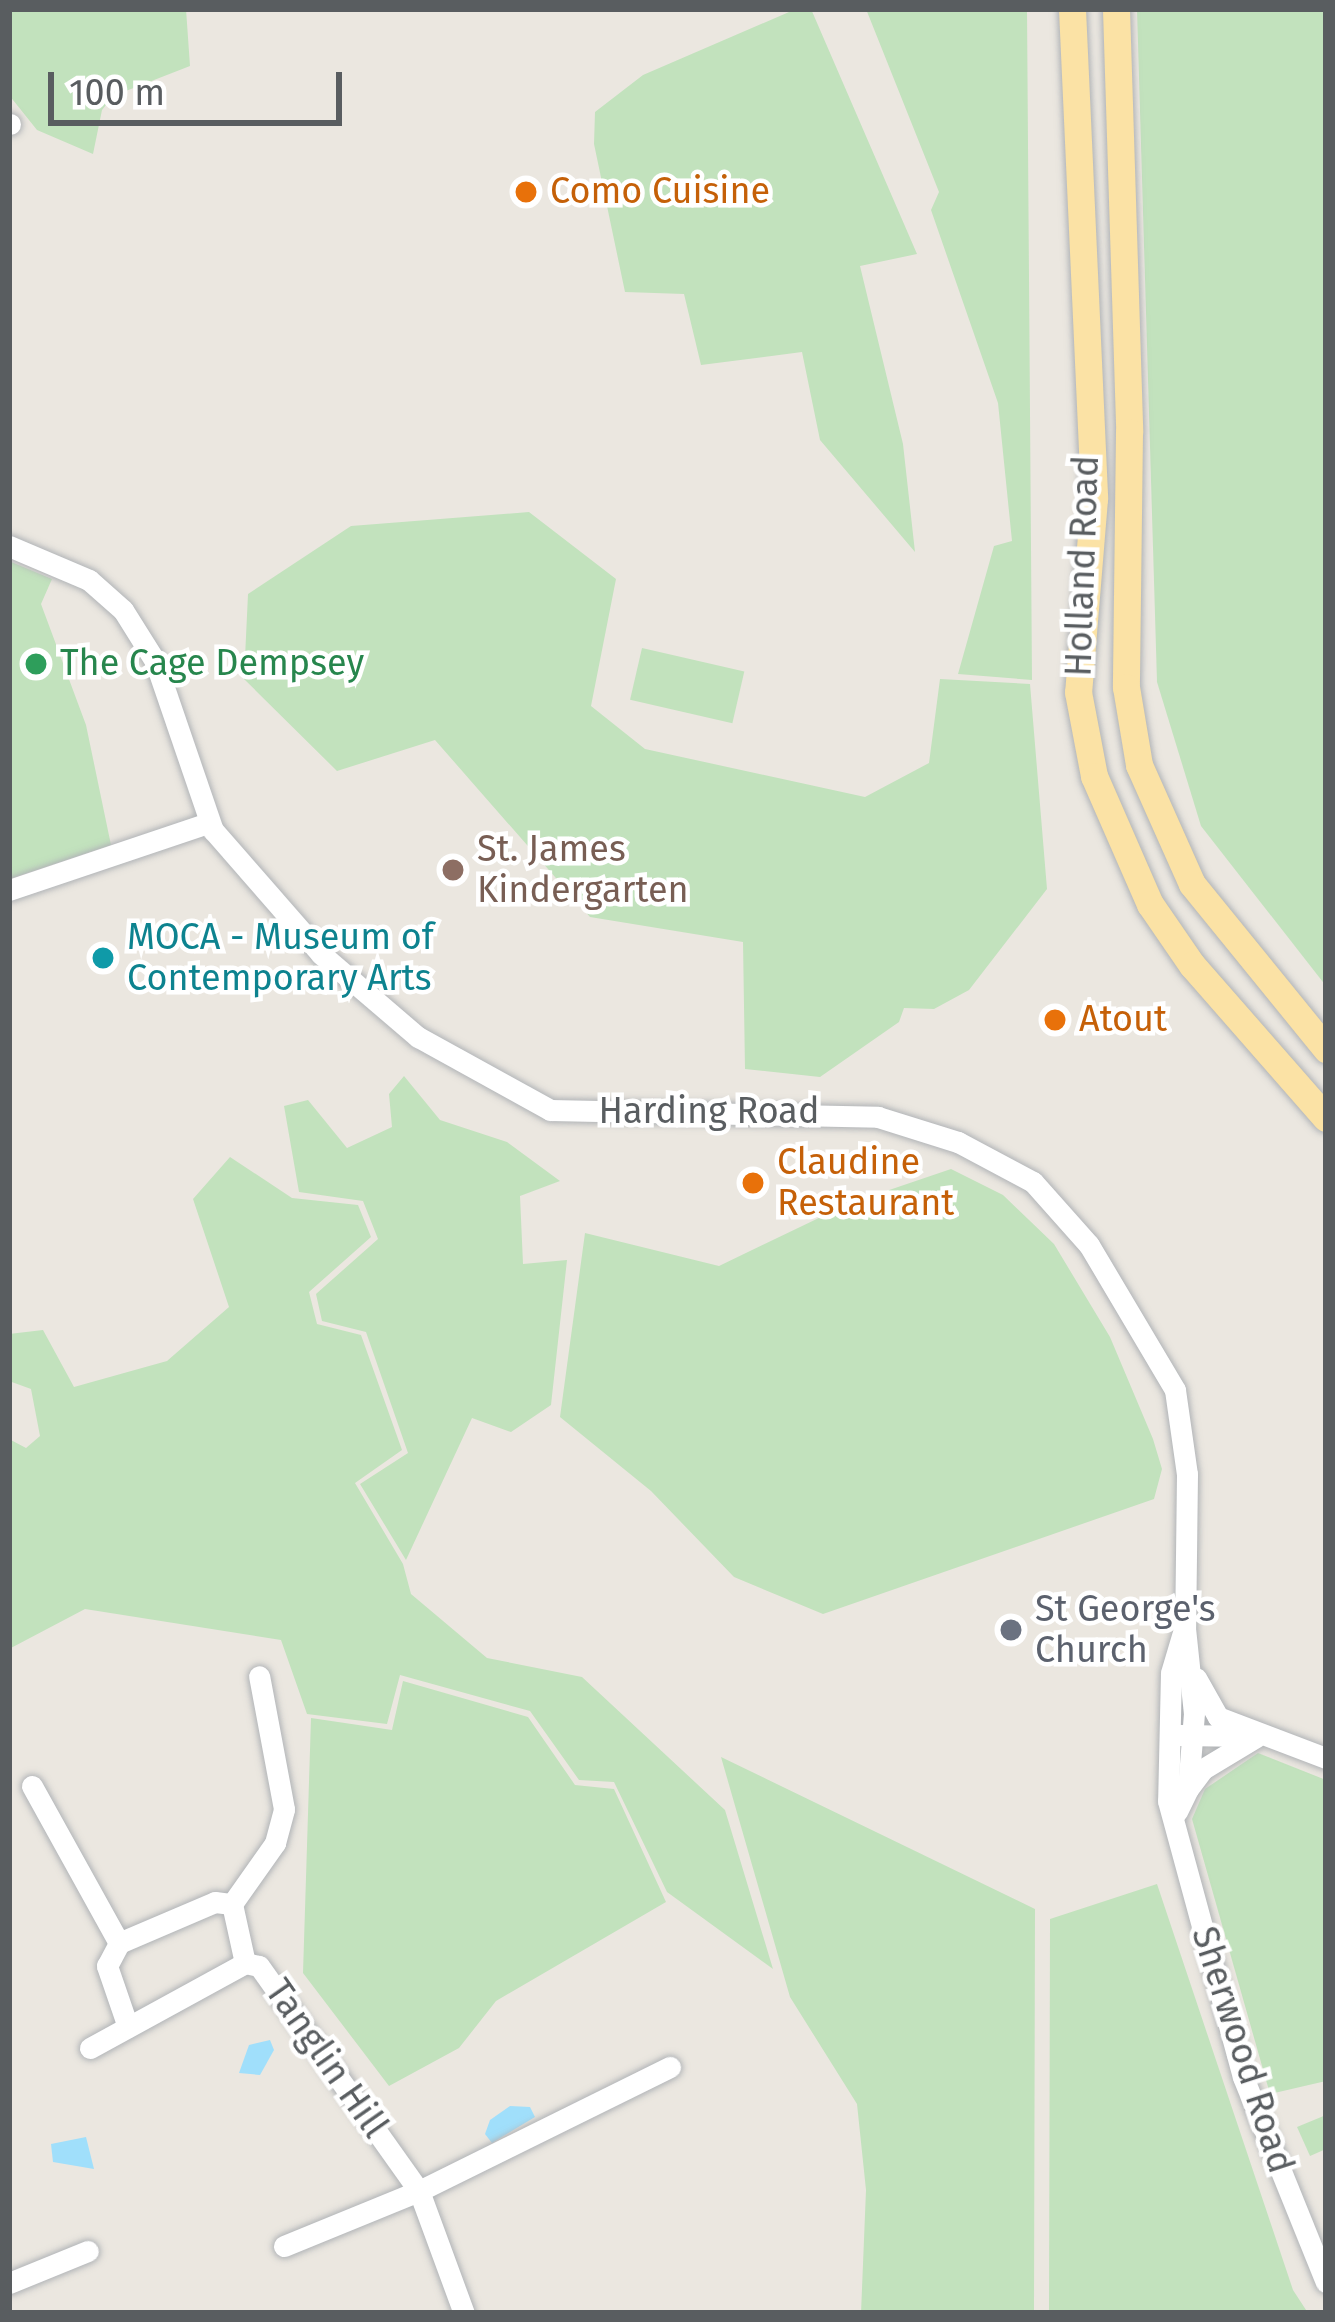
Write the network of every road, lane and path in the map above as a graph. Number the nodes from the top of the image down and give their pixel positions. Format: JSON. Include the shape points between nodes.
{"nodes":[{"id":1,"x":1072,"y":9,"type":"edge"},
{"id":2,"x":1116,"y":9,"type":"edge"},
{"id":3,"x":1121,"y":178,"type":"junction"},
{"id":4,"x":1079,"y":189,"type":"junction"},
{"id":5,"x":9,"y":546,"type":"edge"},
{"id":6,"x":208,"y":823,"type":"junction"},
{"id":7,"x":9,"y":890,"type":"edge"},
{"id":8,"x":1326,"y":1049,"type":"edge"},
{"id":9,"x":1326,"y":1118,"type":"edge"},
{"id":10,"x":1185,"y":1628,"type":"junction"},
{"id":11,"x":1193,"y":1672,"type":"junction"},
{"id":12,"x":259,"y":1676,"type":"dead end"},
{"id":13,"x":1193,"y":1735,"type":"junction"},
{"id":14,"x":1168,"y":1736,"type":"junction"},
{"id":15,"x":1256,"y":1737,"type":"junction"},
{"id":16,"x":1326,"y":1758,"type":"edge"},
{"id":17,"x":32,"y":1786,"type":"dead end"},
{"id":18,"x":1189,"y":1789,"type":"junction"},
{"id":19,"x":1177,"y":1812,"type":"junction"},
{"id":20,"x":232,"y":1904,"type":"junction"},
{"id":21,"x":119,"y":1943,"type":"junction"},
{"id":22,"x":245,"y":1963,"type":"junction"},
{"id":23,"x":128,"y":2027,"type":"junction"},
{"id":24,"x":90,"y":2048,"type":"dead end"},
{"id":25,"x":670,"y":2067,"type":"dead end"},
{"id":26,"x":419,"y":2192,"type":"junction"},
{"id":27,"x":284,"y":2246,"type":"dead end"},
{"id":28,"x":88,"y":2251,"type":"dead end"},
{"id":29,"x":1326,"y":2282,"type":"edge"},
{"id":30,"x":9,"y":2283,"type":"edge"},
{"id":31,"x":464,"y":2313,"type":"edge"}],
"edges":[{"from":1,"to":4,"type":"main road","name":"Holland Road"},
{"from":2,"to":3,"type":"main road","name":"Holland Road"},
{"from":3,"to":4,"type":"main road"},
{"from":3,"to":8,"type":"main road","name":"Holland Road","via":[[1126,687],[1139,765],[1192,884]]},
{"from":4,"to":9,"type":"main road","name":"Holland Road","via":[[1094,499],[1078,692],[1094,776],[1118,840],[1171,935]]},
{"from":5,"to":6,"type":"street","name":"Harding Road","via":[[89,580],[140,633]]},
{"from":6,"to":7,"type":"street"},
{"from":6,"to":10,"type":"street","name":"Harding Road","via":[[321,954],[401,1024],[538,1105],[629,1118],[828,1110],[878,1117],[958,1142],[1033,1182],[1089,1244],[1175,1390],[1187,1474]]},
{"from":10,"to":11,"type":"street","name":"Harding Road"},
{"from":10,"to":14,"type":"street","name":"Harding Road"},
{"from":11,"to":13,"type":"street","name":"Harding Road"},
{"from":11,"to":15,"type":"street","via":[[1218,1717]]},
{"from":12,"to":20,"type":"street","via":[[284,1809],[275,1843]]},
{"from":13,"to":14,"type":"street"},
{"from":13,"to":15,"type":"street"},
{"from":13,"to":18,"type":"street"},
{"from":14,"to":19,"type":"street","name":"Sherwood Road","via":[[1168,1801]]},
{"from":15,"to":16,"type":"street"},
{"from":15,"to":18,"type":"street","via":[[1203,1768]]},
{"from":17,"to":21,"type":"street"},
{"from":18,"to":19,"type":"street"},
{"from":19,"to":29,"type":"street","name":"Sherwood Road","via":[[1182,1861],[1243,2078]]},
{"from":20,"to":21,"type":"street","via":[[215,1902]]},
{"from":20,"to":22,"type":"street"},
{"from":21,"to":23,"type":"street","via":[[107,1966]]},
{"from":22,"to":23,"type":"street","name":"Tanglin Hill"},
{"from":22,"to":26,"type":"street","name":"Tanglin Hill","via":[[274,1982]]},
{"from":23,"to":24,"type":"street","name":"Tanglin Hill"},
{"from":25,"to":26,"type":"street"},
{"from":26,"to":27,"type":"street"},
{"from":26,"to":31,"type":"street","name":"Tanglin Hill"},
{"from":28,"to":30,"type":"street"}]}
